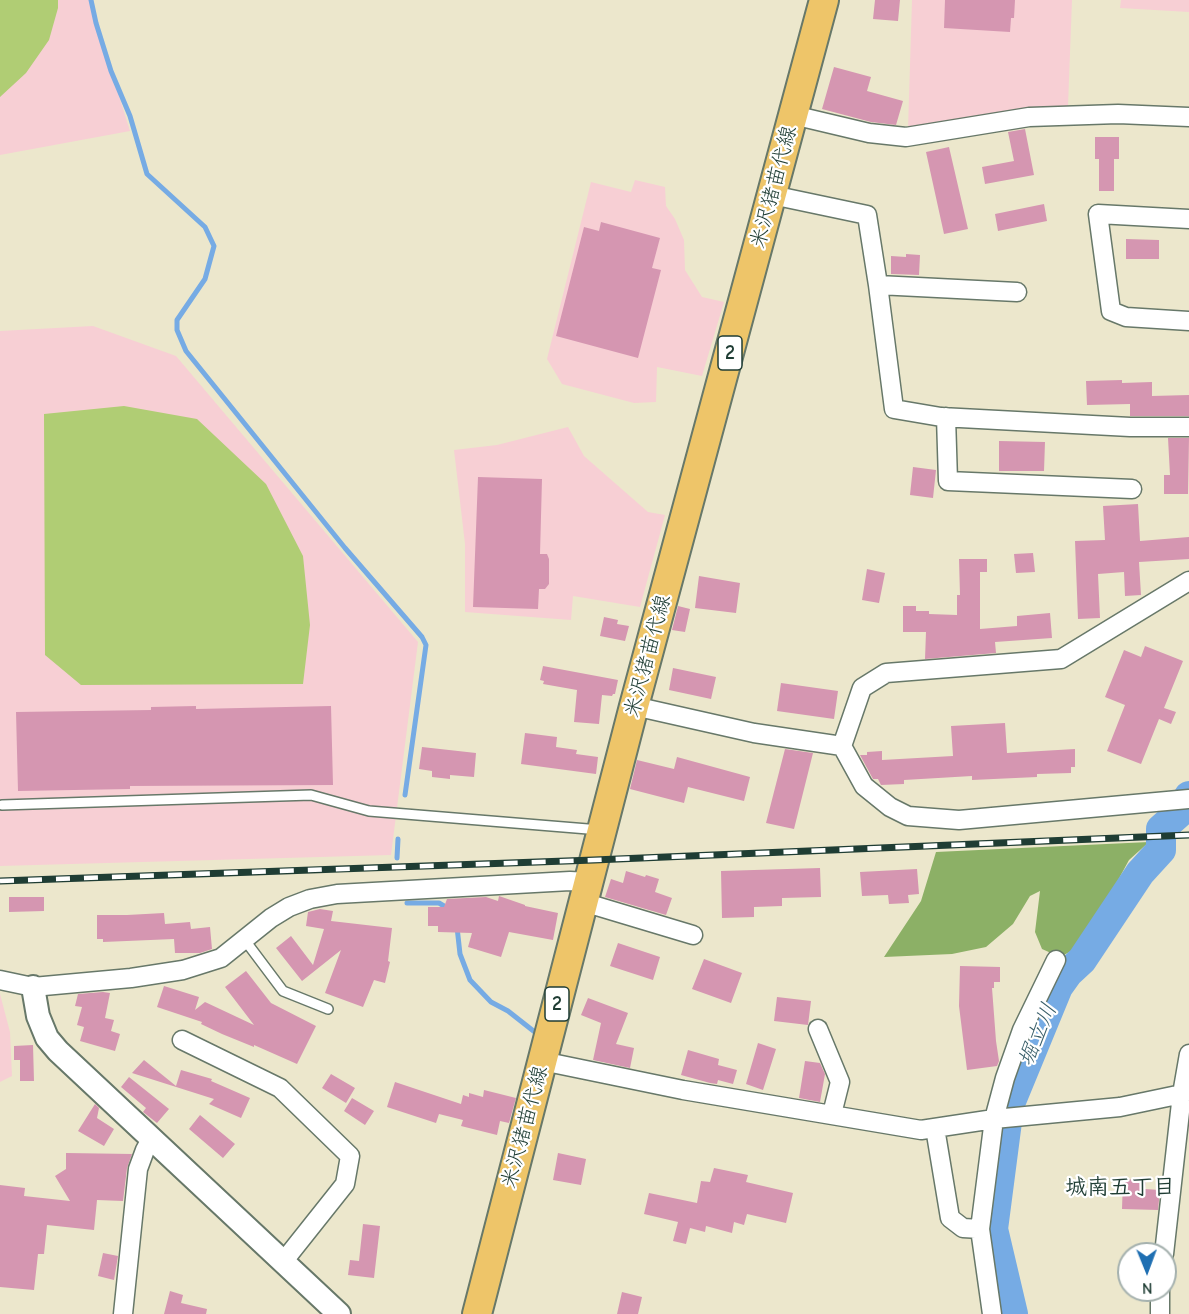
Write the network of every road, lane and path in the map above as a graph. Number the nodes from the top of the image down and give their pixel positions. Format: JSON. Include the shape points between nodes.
{"nodes":[{"id":1,"x":824,"y":0,"type":"edge"},
{"id":2,"x":793,"y":116,"type":"junction"},
{"id":3,"x":1189,"y":117,"type":"edge"},
{"id":4,"x":772,"y":195,"type":"junction"},
{"id":5,"x":1189,"y":219,"type":"edge"},
{"id":6,"x":878,"y":285,"type":"junction"},
{"id":7,"x":1017,"y":292,"type":"dead end"},
{"id":8,"x":1189,"y":321,"type":"edge"},
{"id":9,"x":946,"y":417,"type":"junction"},
{"id":10,"x":1189,"y":427,"type":"edge"},
{"id":11,"x":1132,"y":489,"type":"dead end"},
{"id":12,"x":1189,"y":581,"type":"edge"},
{"id":13,"x":634,"y":706,"type":"junction"},
{"id":14,"x":842,"y":746,"type":"junction"},
{"id":15,"x":1189,"y":799,"type":"edge"},
{"id":16,"x":2,"y":805,"type":"dead end"},
{"id":17,"x":602,"y":830,"type":"junction"},
{"id":18,"x":586,"y":892,"type":"junction"},
{"id":19,"x":693,"y":935,"type":"dead end"},
{"id":20,"x":244,"y":939,"type":"junction"},
{"id":21,"x":1056,"y":960,"type":"dead end"},
{"id":22,"x":0,"y":980,"type":"edge"},
{"id":23,"x":33,"y":987,"type":"junction"},
{"id":24,"x":328,"y":1009,"type":"dead end"},
{"id":25,"x":818,"y":1029,"type":"dead end"},
{"id":26,"x":182,"y":1040,"type":"dead end"},
{"id":27,"x":1189,"y":1054,"type":"edge"},
{"id":28,"x":542,"y":1061,"type":"junction"},
{"id":29,"x":1186,"y":1092,"type":"edge"},
{"id":30,"x":832,"y":1114,"type":"junction"},
{"id":31,"x":997,"y":1119,"type":"junction"},
{"id":32,"x":935,"y":1128,"type":"junction"},
{"id":33,"x":151,"y":1139,"type":"junction"},
{"id":34,"x":980,"y":1229,"type":"junction"},
{"id":35,"x":1166,"y":1242,"type":"edge"},
{"id":36,"x":283,"y":1262,"type":"junction"},
{"id":37,"x":123,"y":1314,"type":"edge"},
{"id":38,"x":339,"y":1314,"type":"edge"},
{"id":39,"x":477,"y":1314,"type":"edge"},
{"id":40,"x":992,"y":1314,"type":"edge"}],
"edges":[{"from":1,"to":2,"type":"main road","name":"米沢猪苗代線","number":"2"},
{"from":2,"to":3,"type":"street","via":[[906,137],[1029,117]]},
{"from":2,"to":4,"type":"main road","name":"米沢猪苗代線","number":"2"},
{"from":4,"to":6,"type":"street","via":[[867,216]]},
{"from":4,"to":13,"type":"main road","name":"米沢猪苗代線","number":"2"},
{"from":5,"to":8,"type":"street","via":[[1098,214],[1111,311],[1125,317]]},
{"from":6,"to":7,"type":"street"},
{"from":6,"to":9,"type":"street","via":[[894,409]]},
{"from":9,"to":10,"type":"street"},
{"from":9,"to":11,"type":"street","via":[[948,481]]},
{"from":12,"to":14,"type":"street","via":[[1061,658],[886,673],[862,688]]},
{"from":13,"to":14,"type":"street","via":[[754,733]]},
{"from":13,"to":17,"type":"main road","name":"米沢猪苗代線","number":"2"},
{"from":14,"to":15,"type":"street","via":[[864,786],[908,816],[959,820]]},
{"from":16,"to":17,"type":"lane","via":[[311,795],[369,811]]},
{"from":17,"to":18,"type":"main road","name":"米沢猪苗代線","number":"2"},
{"from":18,"to":19,"type":"street"},
{"from":18,"to":20,"type":"street","via":[[570,880],[337,894],[289,908]]},
{"from":18,"to":28,"type":"main road","name":"米沢猪苗代線","number":"2"},
{"from":20,"to":23,"type":"street","via":[[221,957],[183,970]]},
{"from":20,"to":24,"type":"lane","via":[[283,991]]},
{"from":21,"to":31,"type":"street","via":[[1022,1030],[1005,1078]]},
{"from":22,"to":23,"type":"street"},
{"from":23,"to":33,"type":"street","via":[[47,1038]]},
{"from":25,"to":30,"type":"street","via":[[840,1082]]},
{"from":26,"to":36,"type":"street","via":[[280,1088],[350,1156],[345,1184]]},
{"from":27,"to":29,"type":"street"},
{"from":28,"to":30,"type":"street","via":[[683,1090]]},
{"from":28,"to":39,"type":"main road","name":"米沢猪苗代線","number":"2"},
{"from":29,"to":31,"type":"street","via":[[1120,1107]]},
{"from":29,"to":35,"type":"street"},
{"from":30,"to":32,"type":"street","via":[[911,1129]]},
{"from":31,"to":32,"type":"street"},
{"from":31,"to":34,"type":"street"},
{"from":32,"to":34,"type":"street","via":[[950,1218],[963,1228]]},
{"from":33,"to":36,"type":"street"},
{"from":33,"to":37,"type":"street","via":[[138,1169]]},
{"from":34,"to":40,"type":"street"},
{"from":36,"to":38,"type":"street"}]}
